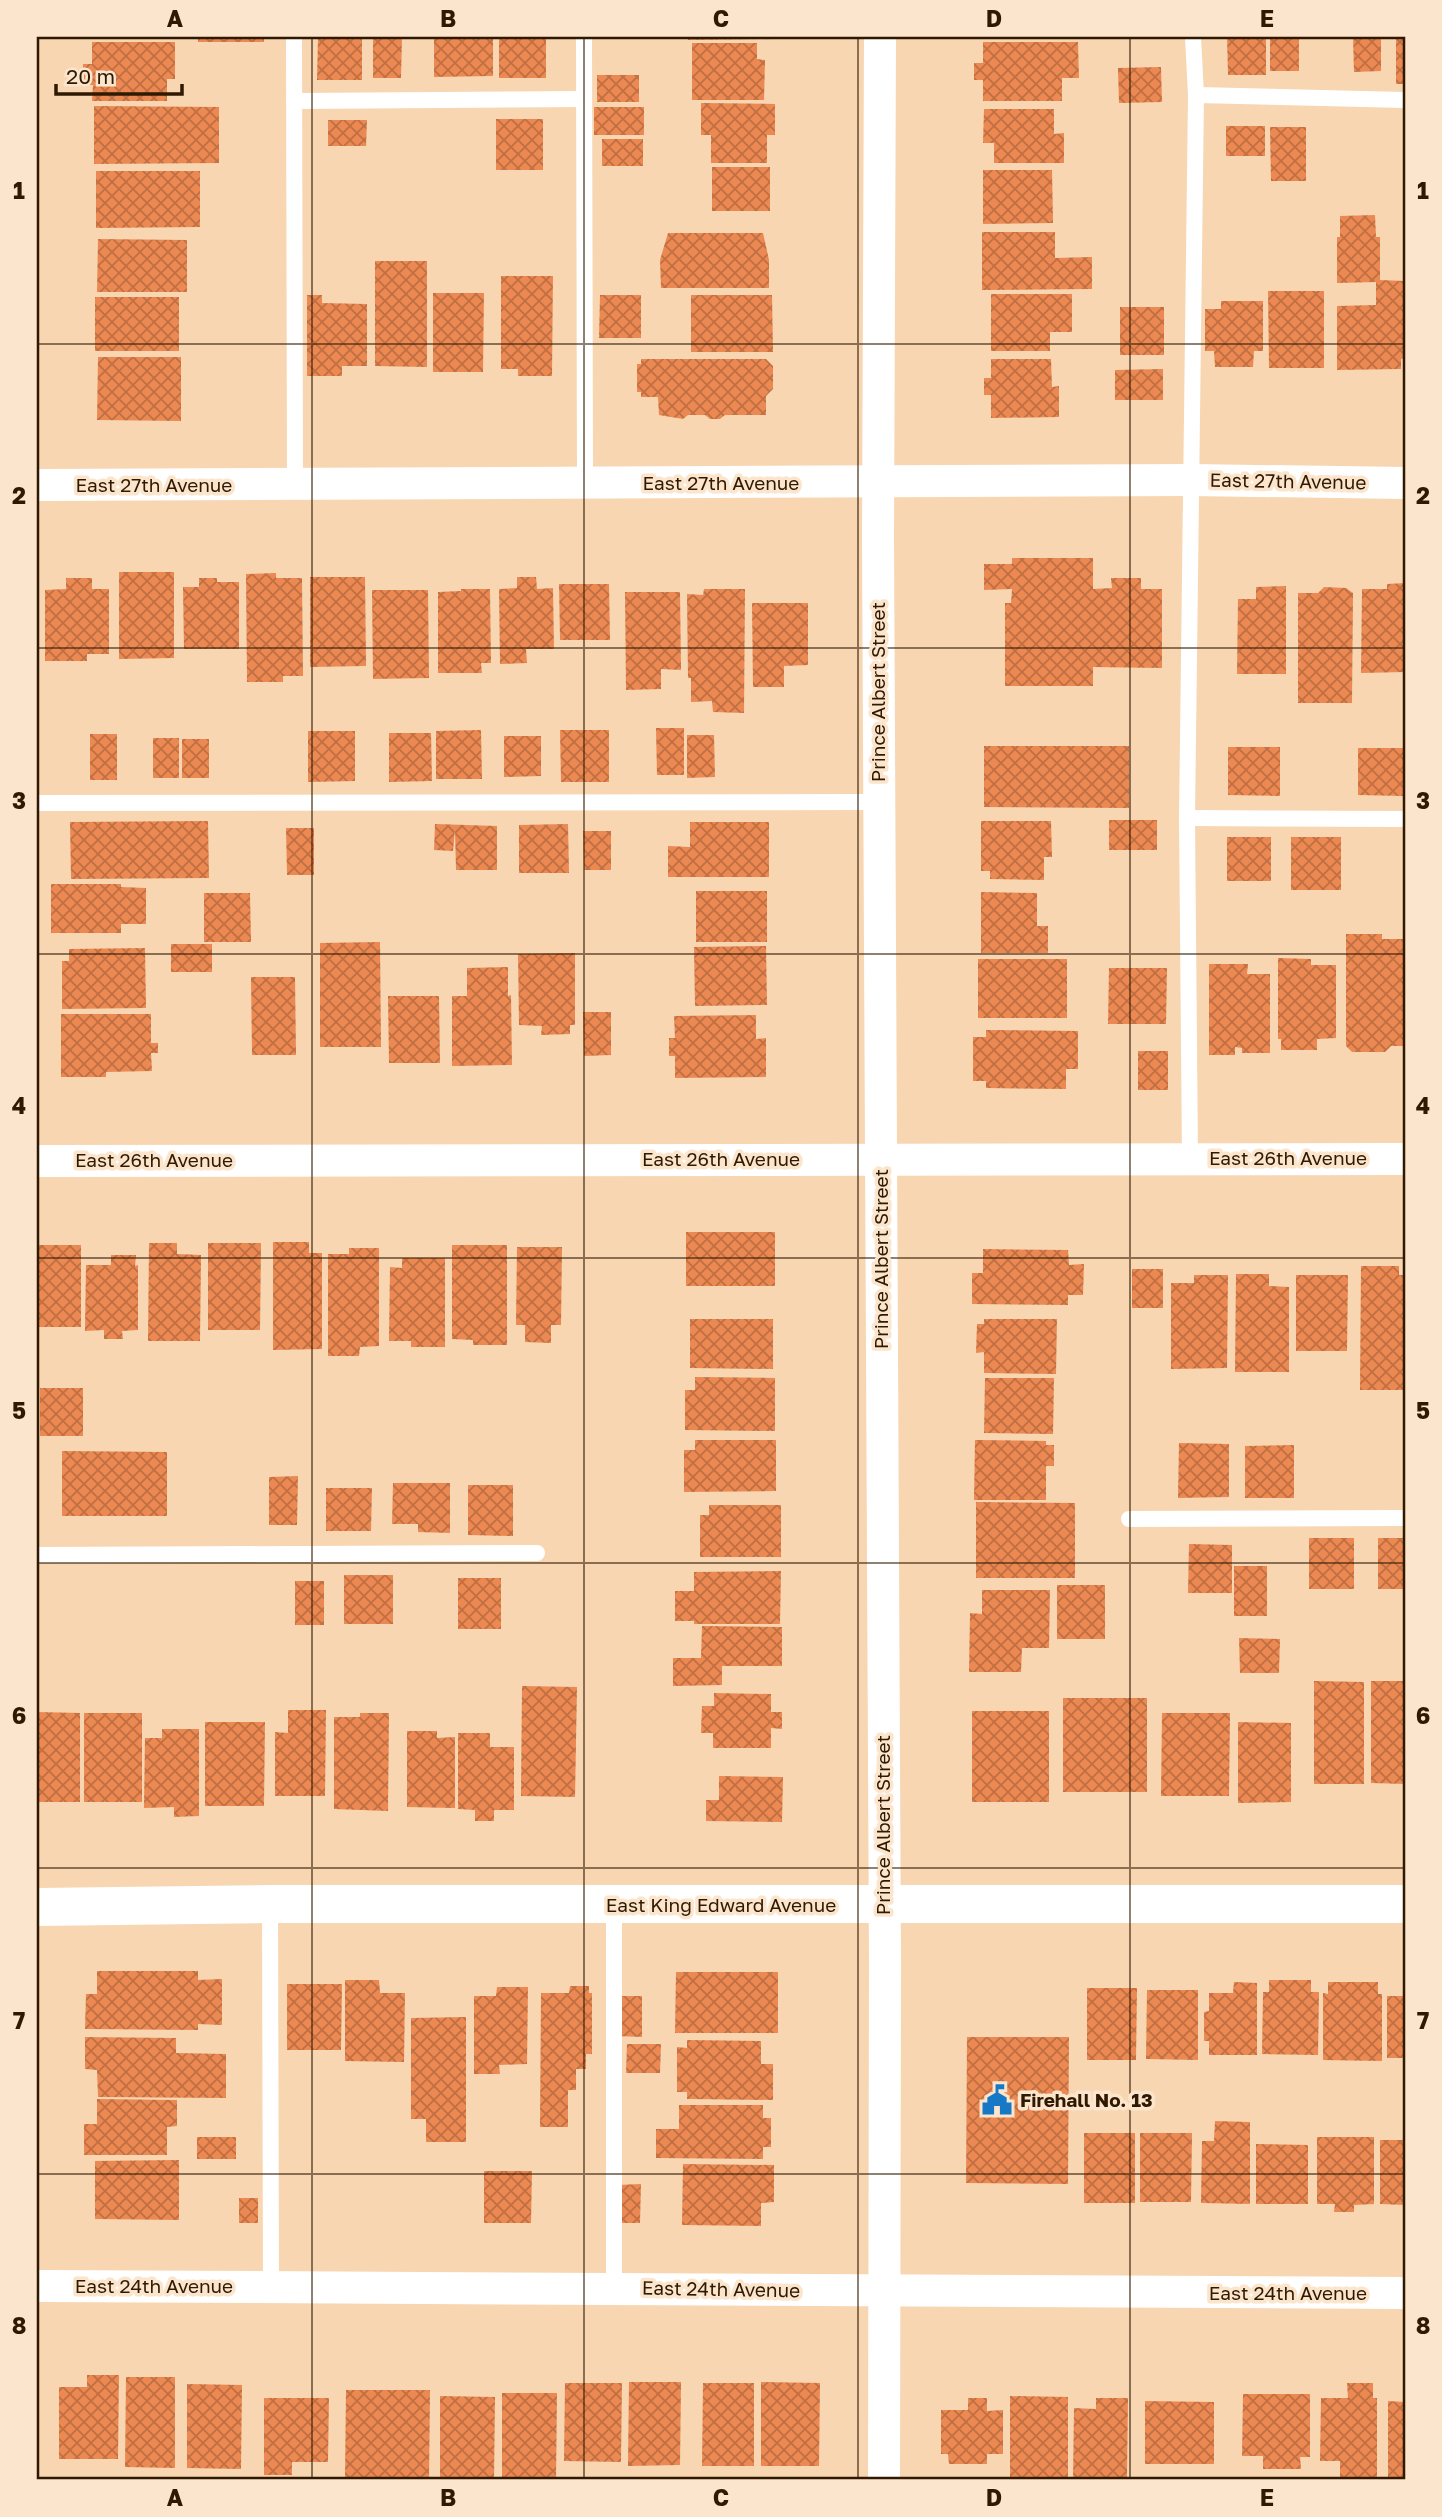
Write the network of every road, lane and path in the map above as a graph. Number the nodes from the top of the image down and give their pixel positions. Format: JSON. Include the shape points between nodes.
{"nodes":[{"id":1,"x":294,"y":37,"type":"edge"},
{"id":2,"x":584,"y":37,"type":"edge"},
{"id":3,"x":880,"y":37,"type":"edge"},
{"id":4,"x":1194,"y":37,"type":"edge"},
{"id":5,"x":1196,"y":96,"type":"junction"},
{"id":6,"x":584,"y":99,"type":"junction"},
{"id":7,"x":1405,"y":100,"type":"edge"},
{"id":8,"x":295,"y":101,"type":"junction"},
{"id":9,"x":1191,"y":480,"type":"junction"},
{"id":10,"x":878,"y":482,"type":"junction"},
{"id":11,"x":585,"y":483,"type":"junction"},
{"id":12,"x":1405,"y":483,"type":"edge"},
{"id":13,"x":37,"y":485,"type":"edge"},
{"id":14,"x":295,"y":485,"type":"junction"},
{"id":15,"x":878,"y":802,"type":"junction"},
{"id":16,"x":37,"y":803,"type":"edge"},
{"id":17,"x":1187,"y":818,"type":"junction"},
{"id":18,"x":1405,"y":819,"type":"edge"},
{"id":19,"x":1190,"y":1158,"type":"junction"},
{"id":20,"x":880,"y":1159,"type":"junction"},
{"id":21,"x":1405,"y":1159,"type":"edge"},
{"id":22,"x":37,"y":1161,"type":"edge"},
{"id":23,"x":1405,"y":1518,"type":"edge"},
{"id":24,"x":1129,"y":1519,"type":"dead end"},
{"id":25,"x":537,"y":1553,"type":"dead end"},
{"id":26,"x":37,"y":1555,"type":"edge"},
{"id":27,"x":884,"y":1904,"type":"junction"},
{"id":28,"x":1405,"y":1904,"type":"edge"},
{"id":29,"x":270,"y":1905,"type":"junction"},
{"id":30,"x":614,"y":1905,"type":"junction"},
{"id":31,"x":37,"y":1908,"type":"edge"},
{"id":32,"x":37,"y":2286,"type":"edge"},
{"id":33,"x":271,"y":2286,"type":"junction"},
{"id":34,"x":614,"y":2287,"type":"junction"},
{"id":35,"x":885,"y":2291,"type":"junction"},
{"id":36,"x":1405,"y":2293,"type":"edge"},
{"id":37,"x":884,"y":2480,"type":"edge"}],
"edges":[{"from":1,"to":8,"type":"lane"},
{"from":2,"to":6,"type":"lane"},
{"from":3,"to":10,"type":"street","name":"Prince Albert Street"},
{"from":4,"to":5,"type":"lane"},
{"from":5,"to":7,"type":"lane"},
{"from":5,"to":9,"type":"lane"},
{"from":6,"to":8,"type":"lane"},
{"from":6,"to":11,"type":"lane"},
{"from":8,"to":14,"type":"lane"},
{"from":9,"to":10,"type":"street","name":"East 27th Avenue"},
{"from":9,"to":12,"type":"street","name":"East 27th Avenue"},
{"from":9,"to":17,"type":"lane"},
{"from":10,"to":11,"type":"street","name":"East 27th Avenue"},
{"from":10,"to":15,"type":"street","name":"Prince Albert Street"},
{"from":11,"to":14,"type":"street","name":"East 27th Avenue"},
{"from":13,"to":14,"type":"street","name":"East 27th Avenue"},
{"from":15,"to":16,"type":"lane"},
{"from":15,"to":20,"type":"street","name":"Prince Albert Street"},
{"from":17,"to":18,"type":"lane"},
{"from":17,"to":19,"type":"lane"},
{"from":19,"to":20,"type":"street","name":"East 26th Avenue"},
{"from":19,"to":21,"type":"street","name":"East 26th Avenue"},
{"from":20,"to":22,"type":"street","name":"East 26th Avenue"},
{"from":20,"to":27,"type":"street","name":"Prince Albert Street"},
{"from":23,"to":24,"type":"lane"},
{"from":25,"to":26,"type":"lane"},
{"from":27,"to":28,"type":"main road","name":"East King Edward Avenue"},
{"from":27,"to":30,"type":"main road","name":"East King Edward Avenue"},
{"from":27,"to":35,"type":"street","name":"Prince Albert Street"},
{"from":29,"to":30,"type":"main road","name":"East King Edward Avenue"},
{"from":29,"to":31,"type":"main road","name":"East King Edward Avenue"},
{"from":29,"to":33,"type":"lane"},
{"from":30,"to":34,"type":"lane"},
{"from":32,"to":33,"type":"street","name":"East 24th Avenue"},
{"from":33,"to":34,"type":"street","name":"East 24th Avenue"},
{"from":34,"to":35,"type":"street","name":"East 24th Avenue"},
{"from":35,"to":36,"type":"street","name":"East 24th Avenue"},
{"from":35,"to":37,"type":"street","name":"Prince Albert Street"}]}
